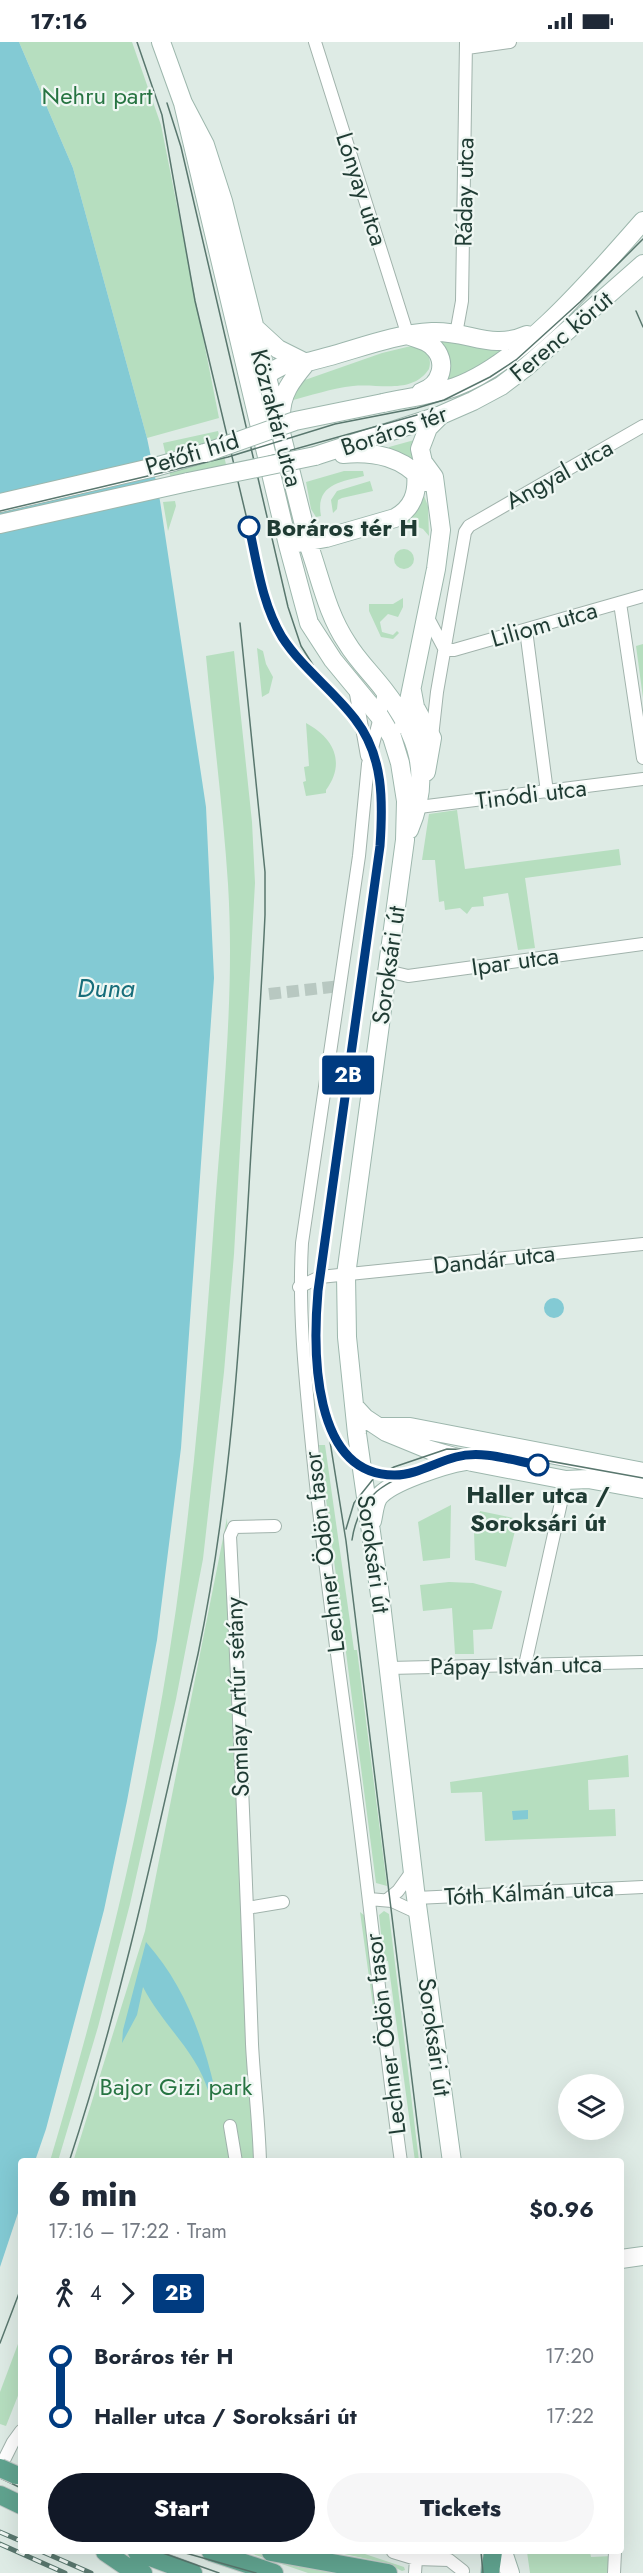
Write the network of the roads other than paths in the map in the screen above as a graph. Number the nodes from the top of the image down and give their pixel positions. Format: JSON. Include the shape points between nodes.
{"nodes":[{"id":1,"x":160,"y":42,"type":"edge"},
{"id":2,"x":315,"y":42,"type":"edge"},
{"id":3,"x":510,"y":42,"type":"edge"},
{"id":4,"x":466,"y":45,"type":"edge"},
{"id":5,"x":183,"y":103,"type":"junction"},
{"id":6,"x":643,"y":221,"type":"edge"},
{"id":7,"x":598,"y":272,"type":"junction"},
{"id":8,"x":640,"y":273,"type":"edge"},
{"id":9,"x":254,"y":327,"type":"junction"},
{"id":10,"x":539,"y":328,"type":"junction"},
{"id":11,"x":456,"y":334,"type":"junction"},
{"id":12,"x":408,"y":336,"type":"junction"},
{"id":13,"x":244,"y":362,"type":"junction"},
{"id":14,"x":306,"y":363,"type":"junction"},
{"id":15,"x":266,"y":375,"type":"junction"},
{"id":16,"x":253,"y":399,"type":"junction"},
{"id":17,"x":473,"y":401,"type":"joint"},
{"id":18,"x":383,"y":403,"type":"junction"},
{"id":19,"x":441,"y":415,"type":"junction"},
{"id":20,"x":643,"y":426,"type":"edge"},
{"id":21,"x":281,"y":430,"type":"junction"},
{"id":22,"x":315,"y":456,"type":"junction"},
{"id":23,"x":416,"y":473,"type":"junction"},
{"id":24,"x":0,"y":502,"type":"edge"},
{"id":25,"x":438,"y":506,"type":"junction"},
{"id":26,"x":302,"y":514,"type":"junction"},
{"id":27,"x":0,"y":524,"type":"edge"},
{"id":28,"x":349,"y":530,"type":"junction"},
{"id":29,"x":309,"y":541,"type":"junction"},
{"id":30,"x":288,"y":545,"type":"junction"},
{"id":31,"x":643,"y":596,"type":"edge"},
{"id":32,"x":621,"y":603,"type":"junction"},
{"id":33,"x":427,"y":616,"type":"junction"},
{"id":34,"x":526,"y":630,"type":"junction"},
{"id":35,"x":445,"y":650,"type":"junction"},
{"id":36,"x":411,"y":686,"type":"junction"},
{"id":37,"x":355,"y":687,"type":"junction"},
{"id":38,"x":384,"y":690,"type":"junction"},
{"id":39,"x":380,"y":717,"type":"junction"},
{"id":40,"x":404,"y":720,"type":"junction"},
{"id":41,"x":432,"y":738,"type":"junction"},
{"id":42,"x":643,"y":758,"type":"edge"},
{"id":43,"x":400,"y":763,"type":"junction"},
{"id":44,"x":368,"y":764,"type":"junction"},
{"id":45,"x":643,"y":779,"type":"edge"},
{"id":46,"x":422,"y":785,"type":"junction"},
{"id":47,"x":547,"y":792,"type":"junction"},
{"id":48,"x":419,"y":807,"type":"junction"},
{"id":49,"x":405,"y":840,"type":"junction"},
{"id":50,"x":643,"y":944,"type":"edge"},
{"id":51,"x":387,"y":970,"type":"junction"},
{"id":52,"x":643,"y":1244,"type":"edge"},
{"id":53,"x":346,"y":1275,"type":"junction"},
{"id":54,"x":299,"y":1287,"type":"junction"},
{"id":55,"x":354,"y":1406,"type":"junction"},
{"id":56,"x":379,"y":1427,"type":"junction"},
{"id":57,"x":357,"y":1434,"type":"junction"},
{"id":58,"x":469,"y":1461,"type":"junction"},
{"id":59,"x":643,"y":1472,"type":"edge"},
{"id":60,"x":566,"y":1480,"type":"junction"},
{"id":61,"x":643,"y":1489,"type":"edge"},
{"id":62,"x":275,"y":1526,"type":"dead end"},
{"id":63,"x":370,"y":1535,"type":"junction"},
{"id":64,"x":643,"y":1662,"type":"edge"},
{"id":65,"x":525,"y":1665,"type":"junction"},
{"id":66,"x":389,"y":1668,"type":"junction"},
{"id":67,"x":413,"y":1870,"type":"junction"},
{"id":68,"x":643,"y":1887,"type":"edge"},
{"id":69,"x":369,"y":1899,"type":"junction"},
{"id":70,"x":387,"y":1900,"type":"junction"},
{"id":71,"x":283,"y":1902,"type":"dead end"},
{"id":72,"x":417,"y":1905,"type":"junction"},
{"id":73,"x":247,"y":1908,"type":"junction"},
{"id":74,"x":230,"y":2126,"type":"dead end"},
{"id":75,"x":235,"y":2158,"type":"edge"},
{"id":76,"x":260,"y":2158,"type":"edge"},
{"id":77,"x":400,"y":2158,"type":"edge"},
{"id":78,"x":451,"y":2158,"type":"edge"},
{"id":79,"x":643,"y":2256,"type":"edge"},
{"id":80,"x":624,"y":2259,"type":"edge"},
{"id":81,"x":18,"y":2435,"type":"edge"},
{"id":82,"x":9,"y":2472,"type":"edge"},
{"id":83,"x":108,"y":2554,"type":"edge"},
{"id":84,"x":142,"y":2554,"type":"edge"},
{"id":85,"x":217,"y":2554,"type":"edge"},
{"id":86,"x":282,"y":2554,"type":"edge"},
{"id":87,"x":400,"y":2554,"type":"edge"},
{"id":88,"x":460,"y":2554,"type":"edge"},
{"id":89,"x":493,"y":2554,"type":"edge"},
{"id":90,"x":503,"y":2554,"type":"edge"},
{"id":91,"x":504,"y":2554,"type":"edge"},
{"id":92,"x":615,"y":2554,"type":"edge"},
{"id":93,"x":442,"y":2555,"type":"edge"},
{"id":94,"x":416,"y":2559,"type":"junction"},
{"id":95,"x":463,"y":2572,"type":"edge"},
{"id":96,"x":143,"y":2573,"type":"edge"},
{"id":97,"x":193,"y":2573,"type":"edge"},
{"id":98,"x":274,"y":2573,"type":"edge"},
{"id":99,"x":387,"y":2573,"type":"edge"},
{"id":100,"x":415,"y":2573,"type":"edge"},
{"id":101,"x":490,"y":2573,"type":"edge"},
{"id":102,"x":504,"y":2573,"type":"edge"},
{"id":103,"x":510,"y":2573,"type":"edge"},
{"id":104,"x":614,"y":2573,"type":"edge"}],
"edges":[{"from":1,"to":5,"type":"main road","name":"Közraktár utca"},
{"from":2,"to":12,"type":"street","name":"Lónyay utca"},
{"from":3,"to":4,"type":"street"},
{"from":4,"to":11,"type":"street","name":"Ráday utca","via":[[462,301]]},
{"from":5,"to":9,"type":"main road","name":"Közraktár utca","via":[[213,168]]},
{"from":5,"to":13,"type":"main road","name":"Közraktár utca"},
{"from":6,"to":7,"type":"main road","name":"Ferenc körút"},
{"from":7,"to":8,"type":"main road"},
{"from":7,"to":10,"type":"main road","name":"Ferenc körút"},
{"from":8,"to":17,"type":"main road","name":"Ferenc körút","via":[[526,368]]},
{"from":9,"to":14,"type":"main road","via":[[278,349]]},
{"from":9,"to":15,"type":"main road","name":"Közraktár utca"},
{"from":10,"to":11,"type":"main road","via":[[505,342]]},
{"from":10,"to":18,"type":"main road","name":"Boráros tér","via":[[510,355],[455,387]]},
{"from":11,"to":12,"type":"main road"},
{"from":12,"to":14,"type":"main road"},
{"from":12,"to":18,"type":"main road","via":[[427,341],[438,352],[439,378],[427,390]]},
{"from":13,"to":15,"type":"main road"},
{"from":13,"to":16,"type":"main road","name":"Közraktár utca"},
{"from":14,"to":15,"type":"main road","via":[[282,365]]},
{"from":14,"to":21,"type":"main road","via":[[284,392]]},
{"from":15,"to":16,"type":"main road"},
{"from":15,"to":21,"type":"main road","name":"Közraktár utca"},
{"from":16,"to":30,"type":"main road","name":"Közraktár utca"},
{"from":17,"to":19,"type":"main road","name":"Boráros tér"},
{"from":18,"to":24,"type":"main road","name":"Petőfi híd","bridge":true,"via":[[294,421],[205,453]]},
{"from":19,"to":22,"type":"main road","name":"Boráros tér"},
{"from":19,"to":25,"type":"main road","via":[[428,428],[420,449],[423,462],[434,477]]},
{"from":20,"to":35,"type":"street","name":"Angyal utca","via":[[474,522],[465,532]]},
{"from":21,"to":26,"type":"main road","name":"Közraktár utca"},
{"from":22,"to":23,"type":"main road","via":[[360,453],[387,457]]},
{"from":22,"to":27,"type":"main road","name":"Petőfi híd","bridge":true},
{"from":23,"to":25,"type":"main road"},
{"from":23,"to":28,"type":"main road","via":[[415,497],[404,513]]},
{"from":25,"to":33,"type":"main road","via":[[440,550]]},
{"from":26,"to":28,"type":"main road","via":[[321,525]]},
{"from":26,"to":29,"type":"main road","name":"Közraktár utca"},
{"from":28,"to":29,"type":"main road"},
{"from":29,"to":30,"type":"main road"},
{"from":29,"to":38,"type":"main road","name":"Közraktár utca","via":[[327,602],[346,642]]},
{"from":30,"to":37,"type":"main road","name":"Közraktár utca","via":[[315,636]]},
{"from":31,"to":32,"type":"street","name":"Liliom utca"},
{"from":32,"to":34,"type":"street","name":"Liliom utca"},
{"from":32,"to":42,"type":"street"},
{"from":33,"to":35,"type":"street"},
{"from":33,"to":36,"type":"main road"},
{"from":34,"to":35,"type":"street","name":"Liliom utca"},
{"from":34,"to":47,"type":"street"},
{"from":35,"to":41,"type":"street"},
{"from":36,"to":40,"type":"main road"},
{"from":36,"to":41,"type":"main road","via":[[415,707]]},
{"from":37,"to":39,"type":"main road","name":"Közraktár utca"},
{"from":37,"to":44,"type":"street","name":"Lechner Ödön fasor"},
{"from":38,"to":39,"type":"street","name":"Lechner Ödön fasor"},
{"from":38,"to":40,"type":"main road","name":"Közraktár utca"},
{"from":39,"to":43,"type":"main road","name":"Közraktár utca","via":[[392,737]]},
{"from":39,"to":44,"type":"street","name":"Lechner Ödön fasor"},
{"from":40,"to":43,"type":"main road"},
{"from":40,"to":46,"type":"main road","name":"Közraktár utca","via":[[415,741]]},
{"from":41,"to":46,"type":"main road"},
{"from":43,"to":49,"type":"main road","name":"Soroksári út","via":[[406,801]]},
{"from":44,"to":54,"type":"street","name":"Lechner Ödön fasor","via":[[359,856],[302,1243]]},
{"from":45,"to":47,"type":"street","name":"Tinódi utca"},
{"from":46,"to":48,"type":"main road","name":"Soroksári út"},
{"from":47,"to":48,"type":"street","name":"Tinódi utca"},
{"from":48,"to":49,"type":"main road","name":"Soroksári út"},
{"from":49,"to":51,"type":"main road","name":"Soroksári út"},
{"from":50,"to":51,"type":"street","name":"Ipar utca","via":[[408,976]]},
{"from":51,"to":53,"type":"main road","name":"Soroksári út"},
{"from":52,"to":53,"type":"street","name":"Dandár utca"},
{"from":53,"to":54,"type":"street","name":"Dandár utca","via":[[320,1277]]},
{"from":53,"to":55,"type":"main road","name":"Soroksári út","via":[[346,1337]]},
{"from":54,"to":69,"type":"street","name":"Lechner Ödön fasor","via":[[318,1510]]},
{"from":55,"to":56,"type":"main road"},
{"from":55,"to":57,"type":"main road","name":"Soroksári út"},
{"from":56,"to":57,"type":"main road"},
{"from":56,"to":58,"type":"main road","via":[[413,1444]]},
{"from":56,"to":59,"type":"main road","via":[[410,1428]]},
{"from":57,"to":63,"type":"main road","name":"Soroksári út"},
{"from":58,"to":60,"type":"main road"},
{"from":58,"to":63,"type":"main road","via":[[449,1464],[386,1491],[376,1502]]},
{"from":60,"to":61,"type":"main road","via":[[588,1479]]},
{"from":60,"to":65,"type":"street"},
{"from":62,"to":73,"type":"street","name":"Somlay Artúr sétány","via":[[234,1527],[230,1536]]},
{"from":63,"to":66,"type":"main road","name":"Soroksári út"},
{"from":64,"to":65,"type":"street","name":"Pápay István utca"},
{"from":65,"to":66,"type":"street","name":"Pápay István utca"},
{"from":66,"to":67,"type":"main road","name":"Soroksári út"},
{"from":67,"to":70,"type":"street","via":[[398,1892]]},
{"from":67,"to":72,"type":"main road","name":"Soroksári út"},
{"from":68,"to":72,"type":"street","name":"Tóth Kálmán utca"},
{"from":69,"to":70,"type":"street"},
{"from":69,"to":77,"type":"street","name":"Lechner Ödön fasor"},
{"from":70,"to":72,"type":"street"},
{"from":71,"to":73,"type":"street"},
{"from":72,"to":78,"type":"main road","name":"Soroksári út"},
{"from":73,"to":76,"type":"street","name":"Somlay Artúr sétány"},
{"from":74,"to":75,"type":"street"},
{"from":79,"to":80,"type":"main road"},
{"from":81,"to":82,"type":"street","via":[[13,2442]]},
{"from":83,"to":96,"type":"main road"},
{"from":84,"to":97,"type":"main road"},
{"from":85,"to":98,"type":"main road"},
{"from":86,"to":99,"type":"main road"},
{"from":87,"to":94,"type":"street"},
{"from":88,"to":95,"type":"street"},
{"from":89,"to":101,"type":"main road"},
{"from":90,"to":102,"type":"main road"},
{"from":91,"to":103,"type":"main road"},
{"from":92,"to":104,"type":"street"},
{"from":93,"to":94,"type":"street"},
{"from":93,"to":95,"type":"street"},
{"from":94,"to":100,"type":"street"}]}
